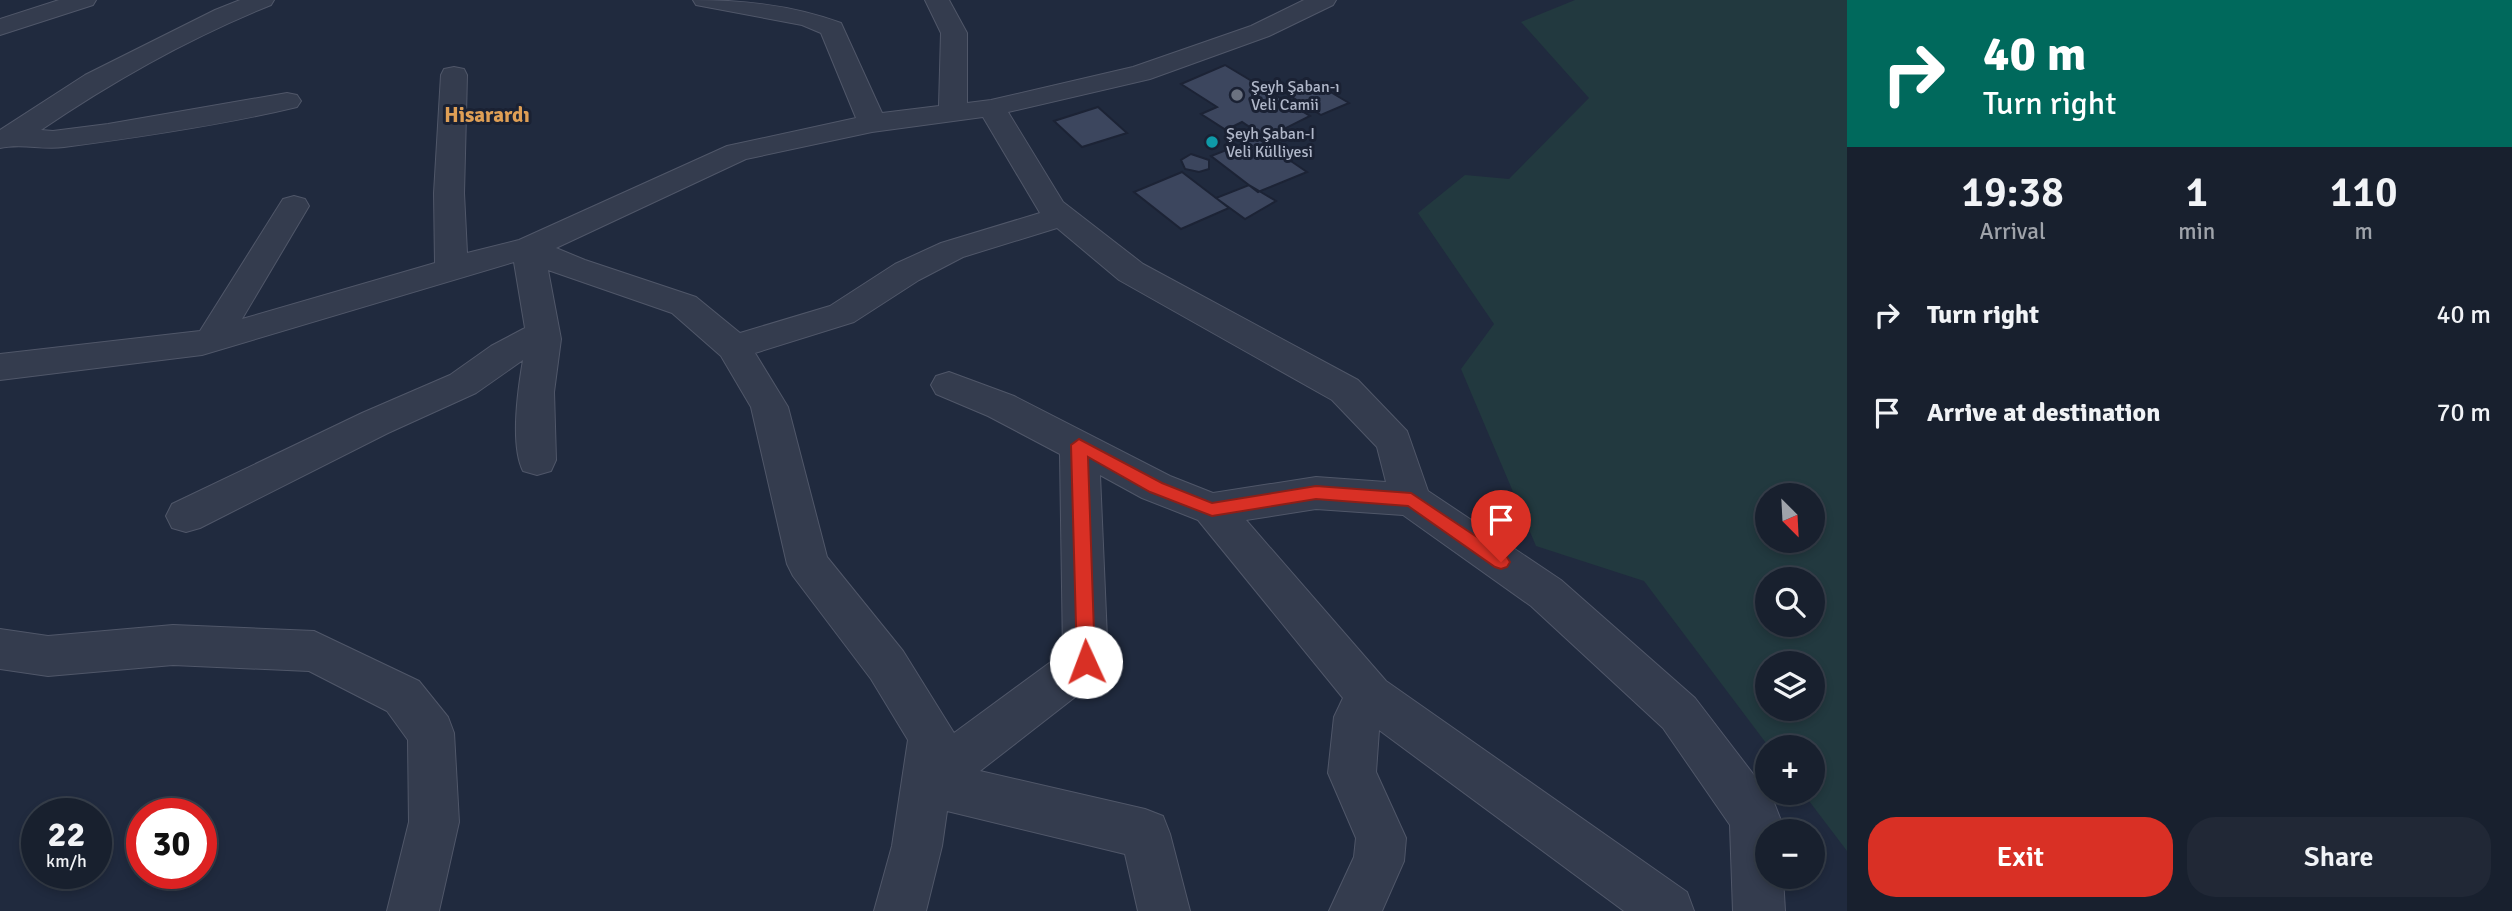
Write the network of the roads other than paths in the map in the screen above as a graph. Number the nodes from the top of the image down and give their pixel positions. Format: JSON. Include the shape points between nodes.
{"nodes":[{"id":1,"x":84,"y":0,"type":"edge"},
{"id":2,"x":262,"y":0,"type":"edge"},
{"id":3,"x":705,"y":0,"type":"edge"},
{"id":4,"x":937,"y":0,"type":"edge"},
{"id":5,"x":1324,"y":0,"type":"edge"},
{"id":6,"x":0,"y":27,"type":"edge"},
{"id":7,"x":454,"y":75,"type":"dead end"},
{"id":8,"x":286,"y":102,"type":"dead end"},
{"id":9,"x":991,"y":108,"type":"junction"},
{"id":10,"x":953,"y":112,"type":"junction"},
{"id":11,"x":872,"y":123,"type":"junction"},
{"id":12,"x":6,"y":137,"type":"edge"},
{"id":13,"x":294,"y":206,"type":"dead end"},
{"id":14,"x":1063,"y":217,"type":"junction"},
{"id":15,"x":528,"y":248,"type":"junction"},
{"id":16,"x":451,"y":270,"type":"junction"},
{"id":17,"x":543,"y":333,"type":"junction"},
{"id":18,"x":212,"y":340,"type":"junction"},
{"id":19,"x":734,"y":347,"type":"junction"},
{"id":20,"x":0,"y":367,"type":"edge"},
{"id":21,"x":949,"y":384,"type":"dead end"},
{"id":22,"x":1079,"y":445,"type":"junction"},
{"id":23,"x":537,"y":460,"type":"dead end"},
{"id":24,"x":1411,"y":500,"type":"junction"},
{"id":25,"x":1212,"y":509,"type":"junction"},
{"id":26,"x":186,"y":516,"type":"dead end"},
{"id":27,"x":7,"y":658,"type":"edge"},
{"id":28,"x":1370,"y":696,"type":"junction"},
{"id":29,"x":926,"y":782,"type":"junction"},
{"id":30,"x":413,"y":911,"type":"edge"},
{"id":31,"x":900,"y":911,"type":"edge"},
{"id":32,"x":1164,"y":911,"type":"edge"},
{"id":33,"x":1355,"y":911,"type":"edge"},
{"id":34,"x":1668,"y":911,"type":"edge"},
{"id":35,"x":1759,"y":911,"type":"edge"}],
"edges":[{"from":1,"to":6,"type":"street"},
{"from":2,"to":12,"type":"street","via":[[95,81]]},
{"from":3,"to":11,"type":"street","via":[[808,19],[832,28]]},
{"from":4,"to":10,"type":"street","via":[[954,33]]},
{"from":5,"to":9,"type":"street","via":[[1260,31],[1141,73]]},
{"from":7,"to":16,"type":"street"},
{"from":8,"to":12,"type":"street","via":[[53,140]]},
{"from":9,"to":10,"type":"street"},
{"from":9,"to":14,"type":"street","via":[[1052,208]]},
{"from":10,"to":11,"type":"street"},
{"from":11,"to":15,"type":"street","via":[[737,152]]},
{"from":13,"to":18,"type":"street"},
{"from":14,"to":19,"type":"street","via":[[952,250],[907,272],[842,314]]},
{"from":14,"to":24,"type":"street","via":[[1131,272],[1345,390],[1394,441]]},
{"from":15,"to":16,"type":"street"},
{"from":15,"to":17,"type":"street"},
{"from":15,"to":19,"type":"street","via":[[684,305]]},
{"from":16,"to":18,"type":"street"},
{"from":17,"to":23,"type":"street","via":[[536,392]]},
{"from":17,"to":26,"type":"street","via":[[463,384]]},
{"from":18,"to":20,"type":"street"},
{"from":19,"to":29,"type":"street","via":[[769,407],[808,565],[887,665],[932,737]]},
{"from":21,"to":22,"type":"street"},
{"from":22,"to":25,"type":"street","via":[[1156,487]]},
{"from":22,"to":29,"type":"street","via":[[1086,662]]},
{"from":24,"to":25,"type":"street","via":[[1316,493]]},
{"from":24,"to":35,"type":"street","via":[[1546,593],[1679,713],[1755,818]]},
{"from":25,"to":28,"type":"street"},
{"from":27,"to":30,"type":"street","via":[[173,645],[314,651],[403,696],[431,733],[434,822]]},
{"from":28,"to":33,"type":"street","via":[[1357,717],[1352,773],[1381,838],[1378,862]]},
{"from":28,"to":34,"type":"street"},
{"from":29,"to":31,"type":"street","via":[[917,846]]},
{"from":29,"to":32,"type":"street","via":[[1144,834]]}]}
